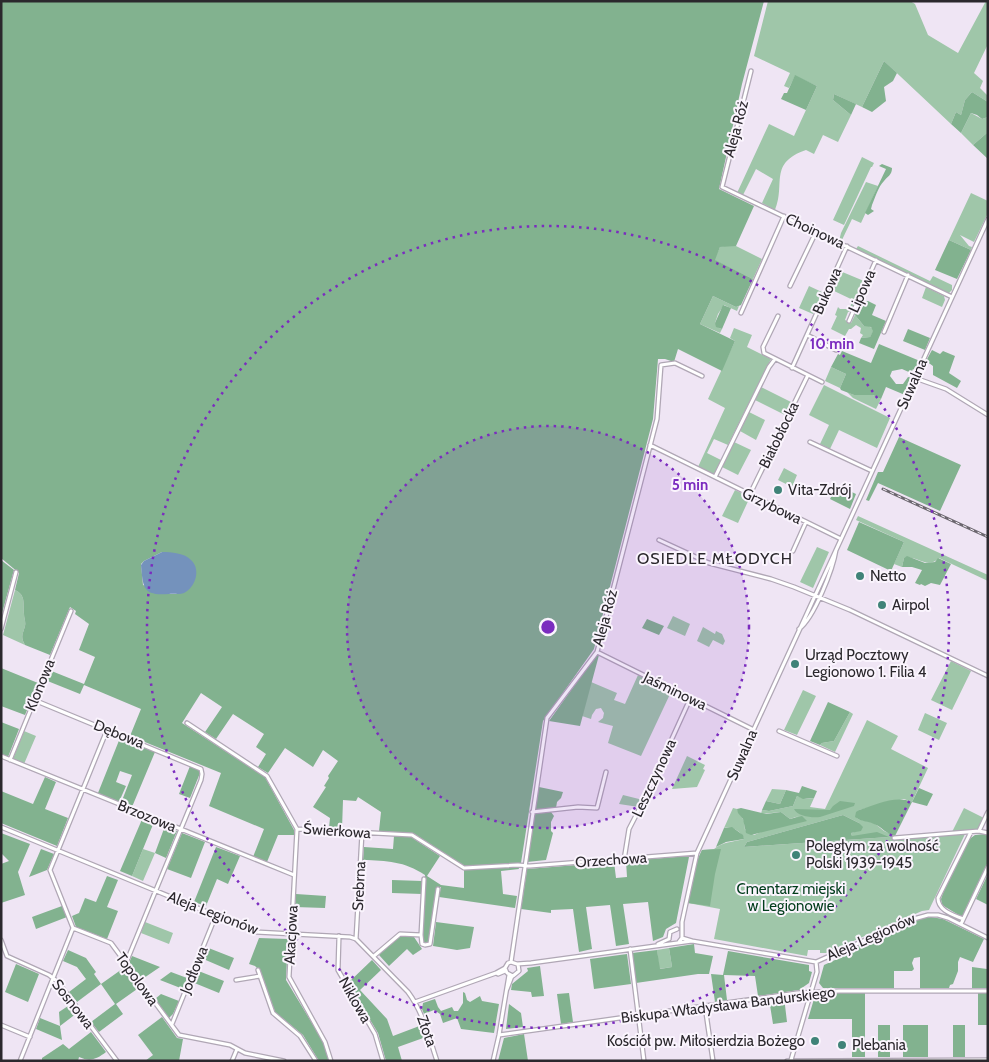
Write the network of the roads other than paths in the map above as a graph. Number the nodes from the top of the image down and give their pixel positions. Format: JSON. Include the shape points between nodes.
{"nodes":[{"id":1,"x":751,"y":71,"type":"dead end"},
{"id":2,"x":722,"y":187,"type":"joint"},
{"id":3,"x":784,"y":216,"type":"junction"},
{"id":4,"x":988,"y":219,"type":"edge"},
{"id":5,"x":816,"y":232,"type":"junction"},
{"id":6,"x":847,"y":246,"type":"junction"},
{"id":7,"x":876,"y":260,"type":"junction"},
{"id":8,"x":908,"y":275,"type":"junction"},
{"id":9,"x":790,"y":286,"type":"dead end"},
{"id":10,"x":952,"y":297,"type":"junction"},
{"id":11,"x":741,"y":313,"type":"dead end"},
{"id":12,"x":778,"y":316,"type":"dead end"},
{"id":13,"x":849,"y":321,"type":"dead end"},
{"id":14,"x":884,"y":332,"type":"dead end"},
{"id":15,"x":806,"y":335,"type":"junction"},
{"id":16,"x":836,"y":350,"type":"dead end"},
{"id":17,"x":775,"y":359,"type":"junction"},
{"id":18,"x":792,"y":368,"type":"junction"},
{"id":19,"x":808,"y":375,"type":"junction"},
{"id":20,"x":702,"y":376,"type":"dead end"},
{"id":21,"x":915,"y":378,"type":"junction"},
{"id":22,"x":822,"y":382,"type":"dead end"},
{"id":23,"x":988,"y":415,"type":"edge"},
{"id":24,"x":810,"y":442,"type":"dead end"},
{"id":25,"x":650,"y":445,"type":"junction"},
{"id":26,"x":872,"y":472,"type":"junction"},
{"id":27,"x":715,"y":477,"type":"junction"},
{"id":28,"x":750,"y":494,"type":"junction"},
{"id":29,"x":806,"y":522,"type":"junction"},
{"id":30,"x":841,"y":539,"type":"junction"},
{"id":31,"x":659,"y":540,"type":"dead end"},
{"id":32,"x":837,"y":549,"type":"junction"},
{"id":33,"x":792,"y":551,"type":"dead end"},
{"id":34,"x":16,"y":572,"type":"dead end"},
{"id":35,"x":814,"y":596,"type":"junction"},
{"id":36,"x":818,"y":598,"type":"junction"},
{"id":37,"x":71,"y":611,"type":"dead end"},
{"id":38,"x":1,"y":629,"type":"edge"},
{"id":39,"x":799,"y":630,"type":"junction"},
{"id":40,"x":597,"y":652,"type":"junction"},
{"id":41,"x":988,"y":676,"type":"edge"},
{"id":42,"x":690,"y":698,"type":"junction"},
{"id":43,"x":34,"y":700,"type":"junction"},
{"id":44,"x":187,"y":723,"type":"dead end"},
{"id":45,"x":107,"y":730,"type":"junction"},
{"id":46,"x":754,"y":730,"type":"junction"},
{"id":47,"x":779,"y":731,"type":"dead end"},
{"id":48,"x":1,"y":756,"type":"edge"},
{"id":49,"x":837,"y":756,"type":"dead end"},
{"id":50,"x":10,"y":760,"type":"junction"},
{"id":51,"x":606,"y":772,"type":"dead end"},
{"id":52,"x":82,"y":790,"type":"junction"},
{"id":53,"x":532,"y":812,"type":"junction"},
{"id":54,"x":988,"y":812,"type":"edge"},
{"id":55,"x":1,"y":827,"type":"edge"},
{"id":56,"x":297,"y":829,"type":"junction"},
{"id":57,"x":180,"y":830,"type":"junction"},
{"id":58,"x":979,"y":831,"type":"junction"},
{"id":59,"x":971,"y":832,"type":"junction"},
{"id":60,"x":362,"y":833,"type":"junction"},
{"id":61,"x":988,"y":833,"type":"edge"},
{"id":62,"x":894,"y":838,"type":"dead end"},
{"id":63,"x":58,"y":851,"type":"junction"},
{"id":64,"x":697,"y":853,"type":"junction"},
{"id":65,"x":624,"y":860,"type":"junction"},
{"id":66,"x":524,"y":866,"type":"junction"},
{"id":67,"x":988,"y":867,"type":"edge"},
{"id":68,"x":294,"y":875,"type":"junction"},
{"id":69,"x":424,"y":879,"type":"dead end"},
{"id":70,"x":438,"y":889,"type":"dead end"},
{"id":71,"x":156,"y":891,"type":"junction"},
{"id":72,"x":216,"y":915,"type":"junction"},
{"id":73,"x":964,"y":920,"type":"junction"},
{"id":74,"x":682,"y":922,"type":"junction"},
{"id":75,"x":961,"y":924,"type":"junction"},
{"id":76,"x":73,"y":928,"type":"junction"},
{"id":77,"x":677,"y":929,"type":"junction"},
{"id":78,"x":681,"y":932,"type":"junction"},
{"id":79,"x":291,"y":934,"type":"junction"},
{"id":80,"x":421,"y":935,"type":"junction"},
{"id":81,"x":339,"y":936,"type":"junction"},
{"id":82,"x":682,"y":938,"type":"junction"},
{"id":83,"x":988,"y":938,"type":"edge"},
{"id":84,"x":356,"y":939,"type":"junction"},
{"id":85,"x":669,"y":939,"type":"junction"},
{"id":86,"x":1,"y":940,"type":"edge"},
{"id":87,"x":692,"y":941,"type":"junction"},
{"id":88,"x":679,"y":942,"type":"junction"},
{"id":89,"x":672,"y":943,"type":"junction"},
{"id":90,"x":658,"y":945,"type":"junction"},
{"id":91,"x":630,"y":949,"type":"junction"},
{"id":92,"x":823,"y":954,"type":"dead end"},
{"id":93,"x":374,"y":956,"type":"junction"},
{"id":94,"x":822,"y":959,"type":"junction"},
{"id":95,"x":511,"y":962,"type":"junction"},
{"id":96,"x":816,"y":962,"type":"junction"},
{"id":97,"x":126,"y":963,"type":"junction"},
{"id":98,"x":518,"y":966,"type":"junction"},
{"id":99,"x":505,"y":969,"type":"junction"},
{"id":100,"x":258,"y":970,"type":"dead end"},
{"id":101,"x":260,"y":976,"type":"junction"},
{"id":102,"x":510,"y":976,"type":"junction"},
{"id":103,"x":54,"y":978,"type":"junction"},
{"id":104,"x":236,"y":980,"type":"dead end"},
{"id":105,"x":988,"y":990,"type":"edge"},
{"id":106,"x":811,"y":993,"type":"junction"},
{"id":107,"x":415,"y":1002,"type":"junction"},
{"id":108,"x":705,"y":1006,"type":"junction"},
{"id":109,"x":638,"y":1015,"type":"junction"},
{"id":110,"x":171,"y":1025,"type":"junction"},
{"id":111,"x":1,"y":1026,"type":"edge"},
{"id":112,"x":499,"y":1035,"type":"junction"},
{"id":113,"x":30,"y":1037,"type":"junction"},
{"id":114,"x":237,"y":1049,"type":"junction"},
{"id":115,"x":791,"y":1060,"type":"edge"},
{"id":116,"x":886,"y":1060,"type":"edge"},
{"id":117,"x":954,"y":1060,"type":"edge"},
{"id":118,"x":988,"y":1060,"type":"edge"},
{"id":119,"x":20,"y":1061,"type":"edge"},
{"id":120,"x":117,"y":1061,"type":"edge"},
{"id":121,"x":232,"y":1061,"type":"edge"},
{"id":122,"x":284,"y":1061,"type":"edge"},
{"id":123,"x":316,"y":1061,"type":"edge"},
{"id":124,"x":331,"y":1061,"type":"edge"},
{"id":125,"x":383,"y":1061,"type":"edge"},
{"id":126,"x":438,"y":1061,"type":"edge"},
{"id":127,"x":493,"y":1061,"type":"edge"},
{"id":128,"x":644,"y":1061,"type":"edge"},
{"id":129,"x":712,"y":1061,"type":"edge"},
{"id":130,"x":787,"y":1061,"type":"edge"}],
"edges":[{"from":1,"to":2,"type":"street","name":"Aleja Róż"},
{"from":2,"to":3,"type":"street","name":"Choinowa"},
{"from":3,"to":5,"type":"street","name":"Choinowa"},
{"from":3,"to":11,"type":"street"},
{"from":4,"to":10,"type":"street","name":"Suwalna"},
{"from":5,"to":6,"type":"street","name":"Choinowa"},
{"from":5,"to":9,"type":"street"},
{"from":6,"to":7,"type":"street","name":"Choinowa"},
{"from":6,"to":15,"type":"street","name":"Bukowa"},
{"from":7,"to":8,"type":"street","name":"Choinowa"},
{"from":7,"to":13,"type":"street","name":"Lipowa"},
{"from":8,"to":10,"type":"street","name":"Choinowa"},
{"from":8,"to":14,"type":"street"},
{"from":10,"to":21,"type":"street","name":"Suwalna"},
{"from":12,"to":17,"type":"street","via":[[763,349],[765,354]]},
{"from":15,"to":16,"type":"street"},
{"from":15,"to":18,"type":"street","name":"Bukowa"},
{"from":17,"to":18,"type":"street"},
{"from":17,"to":27,"type":"street"},
{"from":18,"to":19,"type":"street"},
{"from":19,"to":22,"type":"street"},
{"from":19,"to":28,"type":"street","name":"Białobłocka"},
{"from":20,"to":25,"type":"street","name":"Aleja Róż","via":[[675,363],[661,365]]},
{"from":21,"to":23,"type":"street","via":[[946,389]]},
{"from":21,"to":26,"type":"street","name":"Suwalna"},
{"from":24,"to":26,"type":"street"},
{"from":25,"to":27,"type":"street","name":"Grzybowa"},
{"from":25,"to":40,"type":"street","name":"Aleja Róż"},
{"from":26,"to":30,"type":"street","name":"Suwalna"},
{"from":27,"to":28,"type":"street","name":"Grzybowa"},
{"from":28,"to":29,"type":"street","name":"Grzybowa"},
{"from":29,"to":30,"type":"street","name":"Grzybowa"},
{"from":29,"to":33,"type":"street"},
{"from":30,"to":32,"type":"street","name":"Suwalna"},
{"from":31,"to":35,"type":"street","via":[[709,563],[781,582]]},
{"from":32,"to":35,"type":"street","name":"Suwalna"},
{"from":32,"to":36,"type":"street","name":"Suwalna","via":[[833,567]]},
{"from":34,"to":38,"type":"street"},
{"from":35,"to":36,"type":"street"},
{"from":35,"to":39,"type":"street","name":"Suwalna"},
{"from":36,"to":39,"type":"street","name":"Suwalna"},
{"from":36,"to":41,"type":"street"},
{"from":37,"to":43,"type":"street","name":"Klonowa"},
{"from":39,"to":46,"type":"street","name":"Suwalna"},
{"from":40,"to":42,"type":"street","name":"Jaśminowa"},
{"from":40,"to":53,"type":"street","name":"Aleja Róż","via":[[547,718]]},
{"from":42,"to":46,"type":"street","name":"Jaśminowa"},
{"from":42,"to":65,"type":"street","name":"Leszczynowa","via":[[629,829]]},
{"from":43,"to":45,"type":"street","name":"Dębowa"},
{"from":43,"to":50,"type":"street","name":"Klonowa"},
{"from":44,"to":56,"type":"street","name":"Świerkowa","via":[[268,776]]},
{"from":45,"to":52,"type":"street"},
{"from":45,"to":57,"type":"street","name":"Dębowa","via":[[202,771]]},
{"from":46,"to":64,"type":"street","name":"Suwalna"},
{"from":47,"to":49,"type":"street"},
{"from":48,"to":50,"type":"street","name":"Brzozowa"},
{"from":50,"to":52,"type":"street","name":"Brzozowa"},
{"from":51,"to":53,"type":"street","via":[[597,808]]},
{"from":52,"to":57,"type":"street","name":"Brzozowa"},
{"from":52,"to":63,"type":"street"},
{"from":53,"to":66,"type":"street","name":"Aleja Róż"},
{"from":54,"to":58,"type":"street"},
{"from":55,"to":63,"type":"street","name":"Aleja Legionów"},
{"from":56,"to":60,"type":"street","name":"Świerkowa"},
{"from":56,"to":68,"type":"street","name":"Akacjowa"},
{"from":57,"to":68,"type":"street","name":"Brzozowa"},
{"from":57,"to":71,"type":"street"},
{"from":58,"to":59,"type":"street"},
{"from":58,"to":61,"type":"street"},
{"from":59,"to":62,"type":"street"},
{"from":59,"to":73,"type":"street","via":[[938,898],[942,909]]},
{"from":60,"to":66,"type":"street","name":"Świerkowa","via":[[415,836],[462,868]]},
{"from":60,"to":84,"type":"street","name":"Srebrna"},
{"from":63,"to":71,"type":"street","name":"Aleja Legionów"},
{"from":63,"to":76,"type":"street","via":[[50,870]]},
{"from":64,"to":65,"type":"street","name":"Orzechowa"},
{"from":64,"to":74,"type":"street","name":"Suwalna"},
{"from":65,"to":66,"type":"street","name":"Orzechowa"},
{"from":66,"to":95,"type":"street","name":"Aleja Róż"},
{"from":67,"to":73,"type":"street"},
{"from":68,"to":79,"type":"street","name":"Akacjowa"},
{"from":69,"to":80,"type":"street"},
{"from":70,"to":80,"type":"street","via":[[430,944],[422,944]]},
{"from":71,"to":72,"type":"street","name":"Aleja Legionów"},
{"from":71,"to":97,"type":"street"},
{"from":72,"to":79,"type":"street","name":"Aleja Legionów","via":[[259,932]]},
{"from":72,"to":110,"type":"street","name":"Jodłowa"},
{"from":73,"to":75,"type":"street"},
{"from":74,"to":77,"type":"street"},
{"from":74,"to":78,"type":"street","name":"Suwalna"},
{"from":75,"to":83,"type":"street","name":"Aleja Legionów"},
{"from":75,"to":94,"type":"street","name":"Aleja Legionów","via":[[940,915],[922,915]]},
{"from":76,"to":97,"type":"street","name":"Topolowa","via":[[112,943]]},
{"from":76,"to":103,"type":"street"},
{"from":77,"to":78,"type":"street"},
{"from":77,"to":85,"type":"street","via":[[670,932]]},
{"from":78,"to":82,"type":"street"},
{"from":79,"to":81,"type":"street","name":"Aleja Legionów"},
{"from":79,"to":124,"type":"street","name":"Akacjowa","via":[[289,978],[325,1042]]},
{"from":80,"to":93,"type":"street","via":[[398,935]]},
{"from":81,"to":84,"type":"street","name":"Aleja Legionów"},
{"from":81,"to":125,"type":"street","name":"Niklowa","via":[[338,970],[375,1034]]},
{"from":82,"to":87,"type":"street","name":"Aleja Legionów"},
{"from":82,"to":88,"type":"street"},
{"from":84,"to":93,"type":"street"},
{"from":85,"to":89,"type":"street"},
{"from":85,"to":90,"type":"street"},
{"from":86,"to":103,"type":"street","name":"Sosnowa","via":[[7,956]]},
{"from":87,"to":88,"type":"street","name":"Aleja Legionów"},
{"from":87,"to":96,"type":"street","name":"Aleja Legionów"},
{"from":88,"to":89,"type":"street"},
{"from":89,"to":90,"type":"street"},
{"from":90,"to":91,"type":"street"},
{"from":91,"to":98,"type":"street"},
{"from":91,"to":109,"type":"street"},
{"from":92,"to":94,"type":"street"},
{"from":93,"to":107,"type":"street"},
{"from":94,"to":96,"type":"street","name":"Aleja Legionów"},
{"from":95,"to":98,"type":"street"},
{"from":95,"to":99,"type":"street"},
{"from":96,"to":106,"type":"street"},
{"from":97,"to":110,"type":"street","name":"Topolowa"},
{"from":98,"to":102,"type":"street","via":[[518,973]]},
{"from":99,"to":102,"type":"street"},
{"from":99,"to":107,"type":"street"},
{"from":100,"to":101,"type":"street"},
{"from":101,"to":104,"type":"street"},
{"from":101,"to":123,"type":"street","via":[[273,1013],[300,1036]]},
{"from":102,"to":112,"type":"street"},
{"from":103,"to":113,"type":"street"},
{"from":103,"to":120,"type":"street","name":"Sosnowa"},
{"from":105,"to":106,"type":"street","name":"Biskupa Władysława Bandurskiego"},
{"from":106,"to":108,"type":"street","name":"Biskupa Władysława Bandurskiego"},
{"from":106,"to":115,"type":"street"},
{"from":107,"to":126,"type":"street","name":"Złota"},
{"from":108,"to":109,"type":"street","name":"Biskupa Władysława Bandurskiego"},
{"from":108,"to":129,"type":"street"},
{"from":109,"to":112,"type":"street","name":"Biskupa Władysława Bandurskiego"},
{"from":109,"to":128,"type":"street"},
{"from":110,"to":114,"type":"street","name":"Topolowa","via":[[179,1035]]},
{"from":111,"to":113,"type":"street"},
{"from":112,"to":127,"type":"street"},
{"from":113,"to":119,"type":"street"},
{"from":114,"to":121,"type":"street"},
{"from":114,"to":122,"type":"street","name":"Topolowa"},
{"from":115,"to":116,"type":"street"},
{"from":115,"to":130,"type":"street"},
{"from":116,"to":117,"type":"street"},
{"from":117,"to":118,"type":"street"}]}
